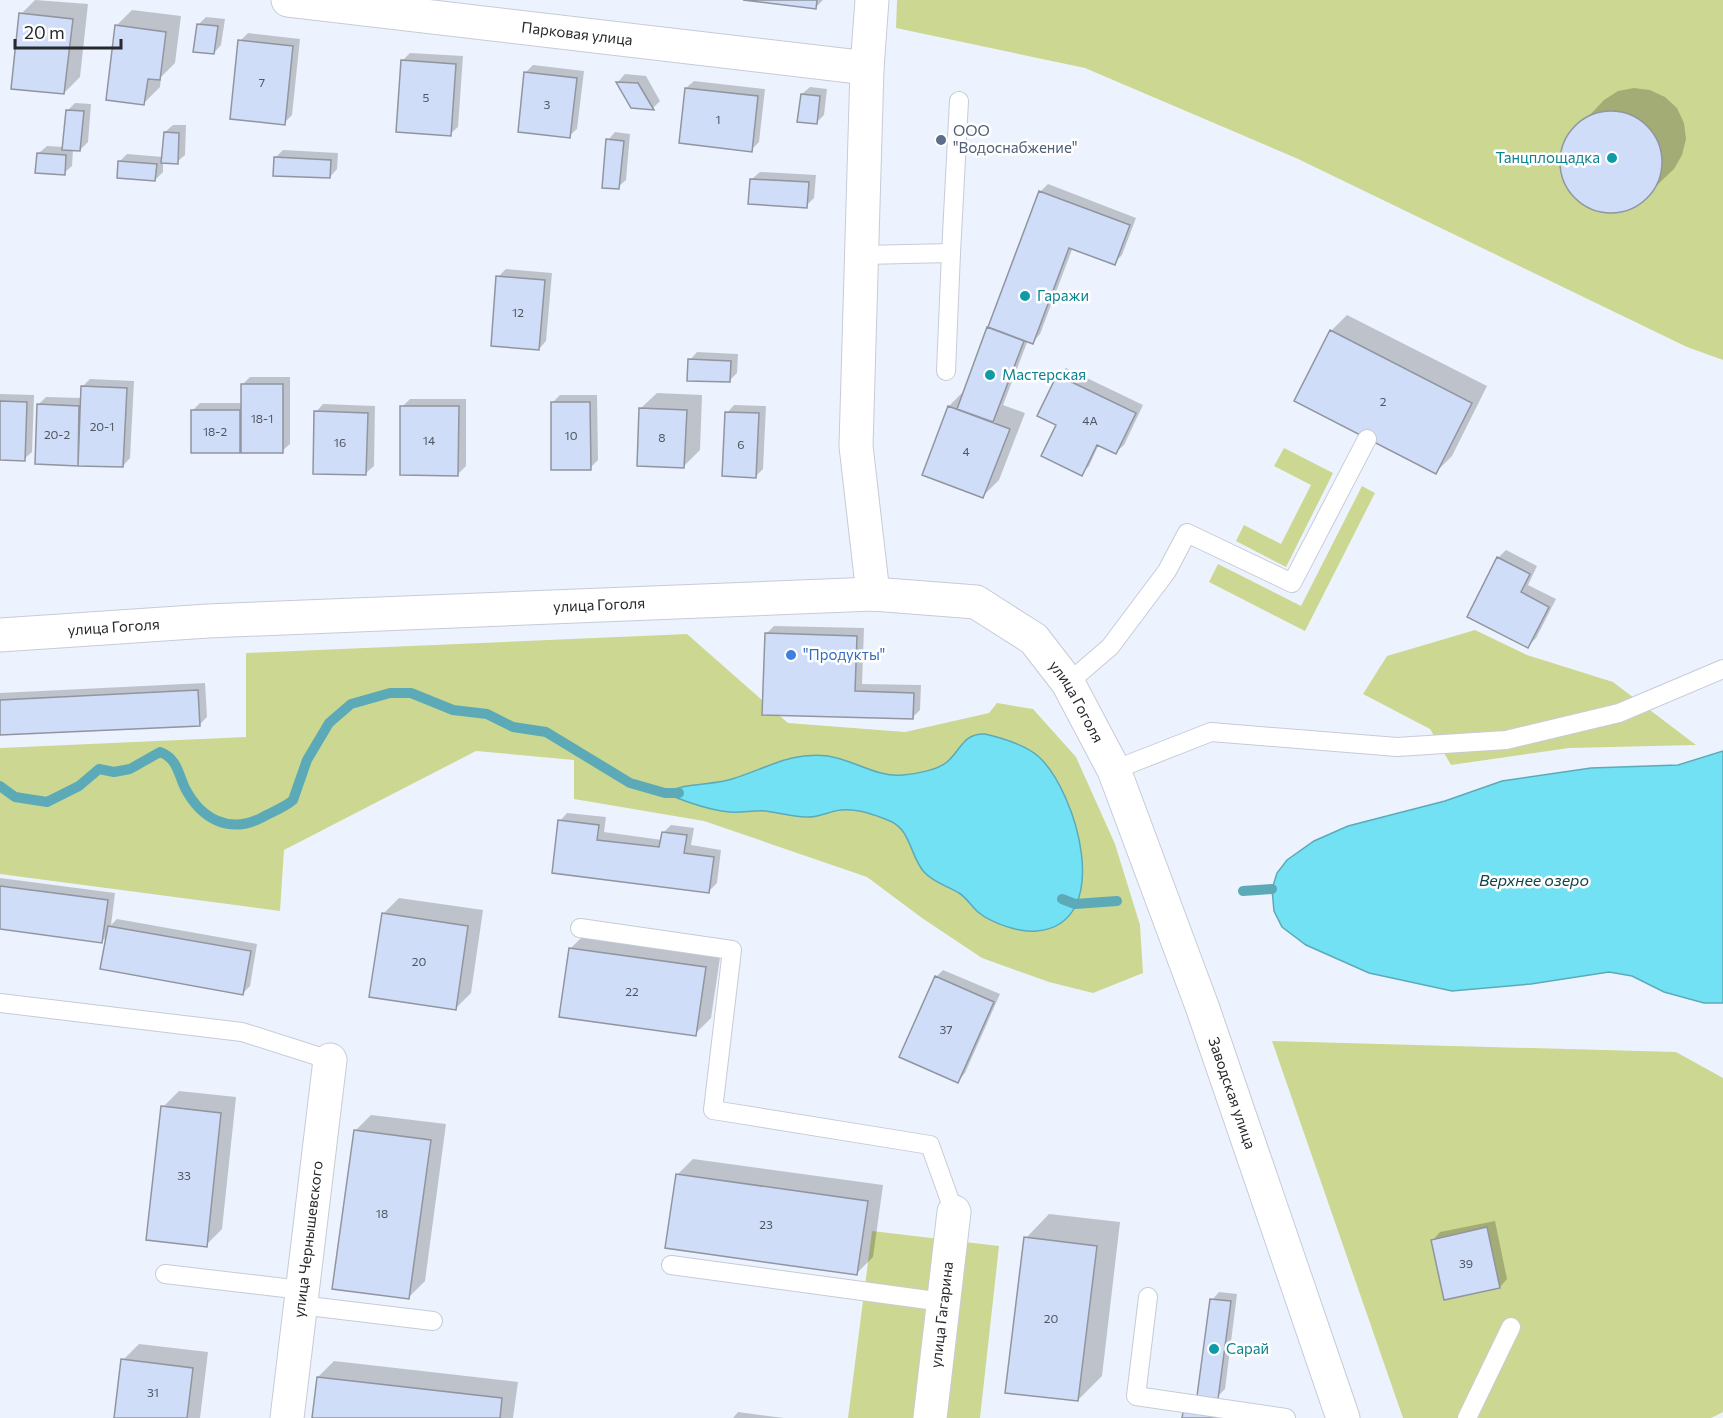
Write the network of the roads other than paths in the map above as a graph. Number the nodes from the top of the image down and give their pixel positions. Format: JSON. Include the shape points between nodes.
{"nodes":[{"id":1,"x":288,"y":0,"type":"edge"},
{"id":2,"x":872,"y":0,"type":"edge"},
{"id":3,"x":867,"y":68,"type":"junction"},
{"id":4,"x":959,"y":101,"type":"dead end"},
{"id":5,"x":951,"y":253,"type":"junction"},
{"id":6,"x":863,"y":255,"type":"junction"},
{"id":7,"x":946,"y":371,"type":"dead end"},
{"id":8,"x":1367,"y":439,"type":"dead end"},
{"id":9,"x":873,"y":594,"type":"junction"},
{"id":10,"x":0,"y":634,"type":"edge"},
{"id":11,"x":1723,"y":669,"type":"edge"},
{"id":12,"x":1068,"y":683,"type":"junction"},
{"id":13,"x":1114,"y":770,"type":"junction"},
{"id":14,"x":580,"y":928,"type":"dead end"},
{"id":15,"x":0,"y":1003,"type":"edge"},
{"id":16,"x":330,"y":1060,"type":"joint"},
{"id":17,"x":954,"y":1212,"type":"joint"},
{"id":18,"x":671,"y":1265,"type":"dead end"},
{"id":19,"x":165,"y":1274,"type":"dead end"},
{"id":20,"x":301,"y":1297,"type":"junction"},
{"id":21,"x":1148,"y":1297,"type":"dead end"},
{"id":22,"x":944,"y":1302,"type":"junction"},
{"id":23,"x":433,"y":1321,"type":"dead end"},
{"id":24,"x":1511,"y":1327,"type":"dead end"},
{"id":25,"x":287,"y":1418,"type":"edge"},
{"id":26,"x":930,"y":1418,"type":"edge"},
{"id":27,"x":1286,"y":1418,"type":"edge"},
{"id":28,"x":1343,"y":1418,"type":"edge"},
{"id":29,"x":1467,"y":1418,"type":"edge"}],
"edges":[{"from":1,"to":3,"type":"main road","name":"Парковая улица"},
{"from":2,"to":3,"type":"main road"},
{"from":3,"to":6,"type":"main road"},
{"from":4,"to":5,"type":"lane"},
{"from":5,"to":6,"type":"lane"},
{"from":5,"to":7,"type":"lane"},
{"from":6,"to":9,"type":"main road","via":[[856,446]]},
{"from":8,"to":12,"type":"lane","via":[[1292,583],[1187,533],[1167,571],[1110,647]]},
{"from":9,"to":10,"type":"main road","name":"улица Гоголя","via":[[208,621]]},
{"from":9,"to":12,"type":"main road","name":"улица Гоголя","via":[[976,602],[1034,639]]},
{"from":11,"to":13,"type":"lane","via":[[1619,713],[1506,740],[1397,747],[1210,732]]},
{"from":12,"to":13,"type":"main road","name":"улица Гоголя"},
{"from":13,"to":28,"type":"main road","name":"Заводская улица","via":[[1203,1009]]},
{"from":14,"to":17,"type":"lane","via":[[732,950],[713,1110],[930,1145]]},
{"from":15,"to":16,"type":"lane","via":[[242,1032]]},
{"from":16,"to":20,"type":"main road","name":"улица Чернышевского"},
{"from":17,"to":22,"type":"main road","name":"улица Гагарина"},
{"from":18,"to":22,"type":"lane"},
{"from":19,"to":20,"type":"lane"},
{"from":20,"to":23,"type":"lane"},
{"from":20,"to":25,"type":"main road","name":"улица Чернышевского"},
{"from":21,"to":27,"type":"lane","via":[[1136,1396]]},
{"from":22,"to":26,"type":"main road","name":"улица Гагарина"},
{"from":24,"to":29,"type":"lane"}]}
